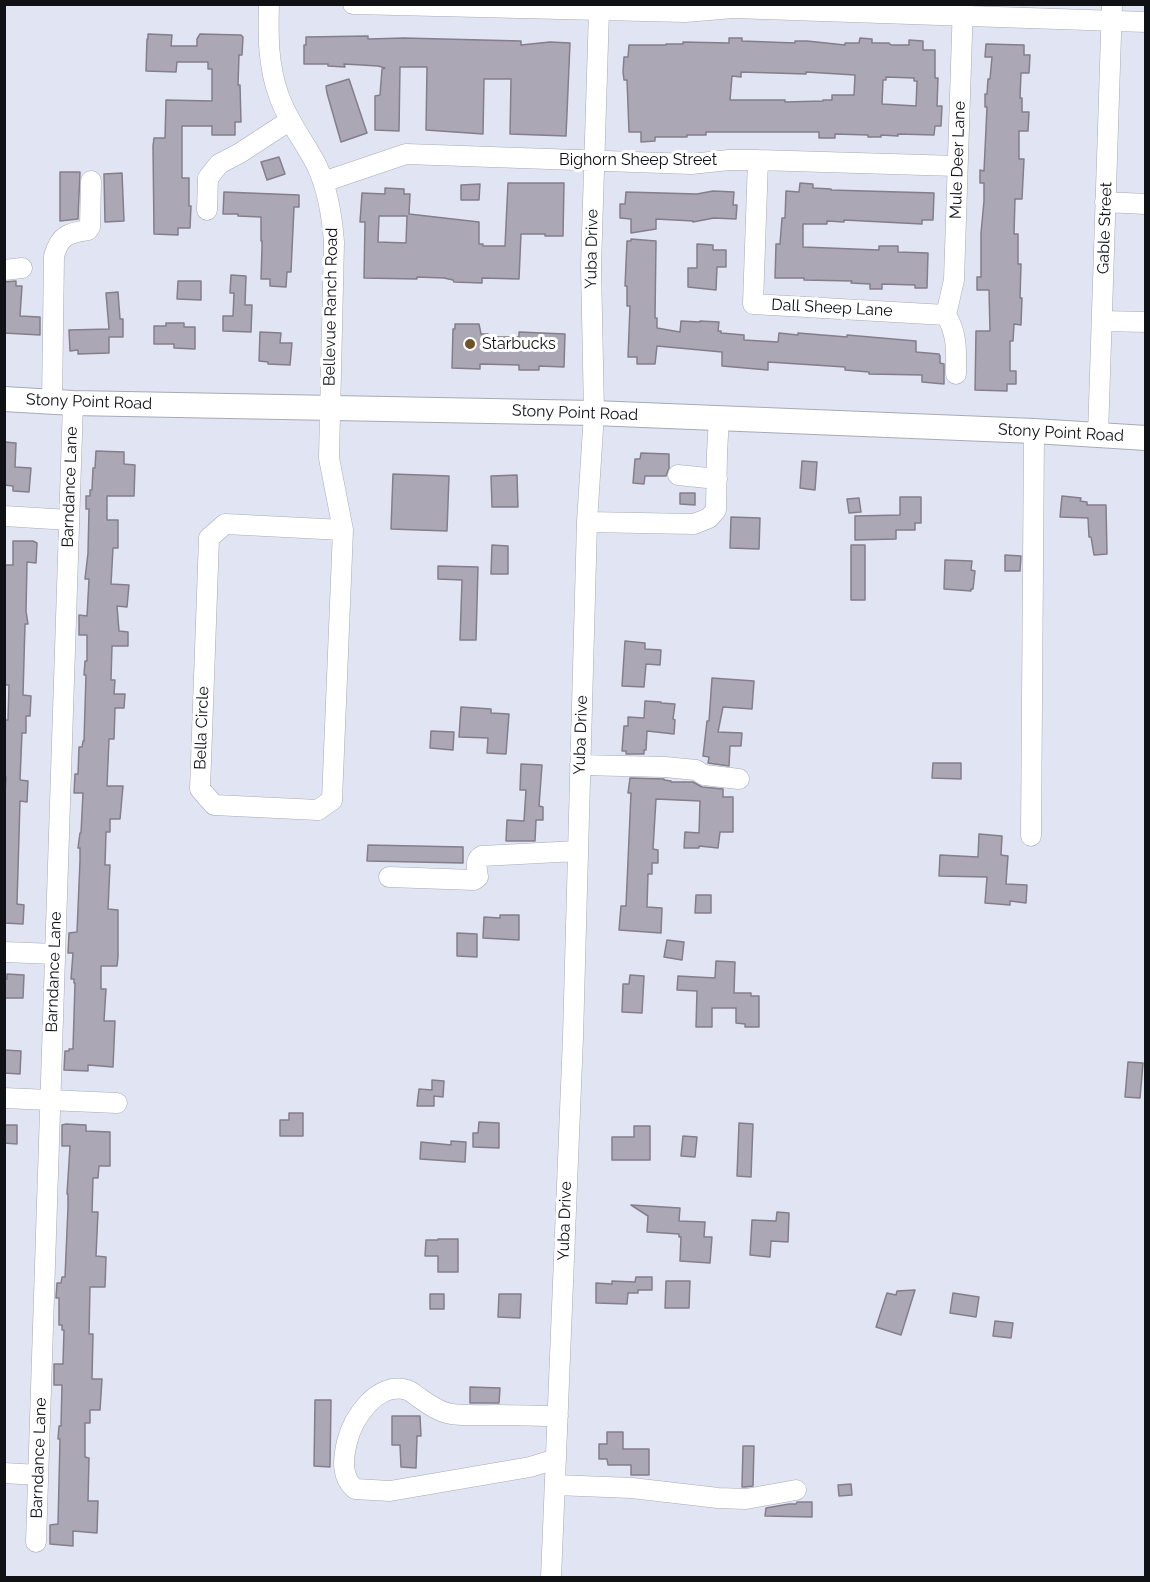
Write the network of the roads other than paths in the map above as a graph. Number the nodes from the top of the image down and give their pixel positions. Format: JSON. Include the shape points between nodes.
{"nodes":[{"id":1,"x":269,"y":4,"type":"edge"},
{"id":2,"x":353,"y":4,"type":"edge"},
{"id":3,"x":962,"y":10,"type":"edge"},
{"id":4,"x":599,"y":11,"type":"junction"},
{"id":5,"x":1112,"y":13,"type":"edge"},
{"id":6,"x":1146,"y":22,"type":"edge"},
{"id":7,"x":290,"y":121,"type":"junction"},
{"id":8,"x":758,"y":160,"type":"junction"},
{"id":9,"x":594,"y":161,"type":"junction"},
{"id":10,"x":957,"y":166,"type":"junction"},
{"id":11,"x":91,"y":181,"type":"dead end"},
{"id":12,"x":323,"y":182,"type":"junction"},
{"id":13,"x":1105,"y":202,"type":"junction"},
{"id":14,"x":1146,"y":204,"type":"edge"},
{"id":15,"x":207,"y":210,"type":"dead end"},
{"id":16,"x":946,"y":315,"type":"junction"},
{"id":17,"x":1102,"y":321,"type":"junction"},
{"id":18,"x":1146,"y":322,"type":"edge"},
{"id":19,"x":956,"y":374,"type":"dead end"},
{"id":20,"x":4,"y":399,"type":"edge"},
{"id":21,"x":62,"y":402,"type":"junction"},
{"id":22,"x":330,"y":407,"type":"junction"},
{"id":23,"x":594,"y":413,"type":"junction"},
{"id":24,"x":719,"y":418,"type":"junction"},
{"id":25,"x":1034,"y":431,"type":"junction"},
{"id":26,"x":1098,"y":435,"type":"junction"},
{"id":27,"x":1146,"y":438,"type":"edge"},
{"id":28,"x":678,"y":475,"type":"dead end"},
{"id":29,"x":717,"y":479,"type":"junction"},
{"id":30,"x":4,"y":516,"type":"edge"},
{"id":31,"x":69,"y":520,"type":"junction"},
{"id":32,"x":587,"y":522,"type":"junction"},
{"id":33,"x":343,"y":530,"type":"junction"},
{"id":34,"x":580,"y":765,"type":"junction"},
{"id":35,"x":739,"y":779,"type":"dead end"},
{"id":36,"x":1031,"y":836,"type":"dead end"},
{"id":37,"x":578,"y":851,"type":"junction"},
{"id":38,"x":388,"y":877,"type":"dead end"},
{"id":39,"x":4,"y":952,"type":"edge"},
{"id":40,"x":55,"y":954,"type":"junction"},
{"id":41,"x":4,"y":1098,"type":"edge"},
{"id":42,"x":50,"y":1100,"type":"junction"},
{"id":43,"x":117,"y":1103,"type":"dead end"},
{"id":44,"x":558,"y":1416,"type":"junction"},
{"id":45,"x":556,"y":1460,"type":"junction"},
{"id":46,"x":4,"y":1473,"type":"edge"},
{"id":47,"x":38,"y":1475,"type":"junction"},
{"id":48,"x":555,"y":1485,"type":"junction"},
{"id":49,"x":796,"y":1490,"type":"dead end"},
{"id":50,"x":36,"y":1542,"type":"dead end"},
{"id":51,"x":551,"y":1578,"type":"edge"}],
"edges":[{"from":1,"to":7,"type":"street","name":"Bellevue Ranch Road","via":[[272,73]]},
{"from":2,"to":4,"type":"street"},
{"from":3,"to":4,"type":"street"},
{"from":3,"to":5,"type":"street"},
{"from":3,"to":10,"type":"street","name":"Mule Deer Lane"},
{"from":4,"to":9,"type":"street","name":"Yuba Drive"},
{"from":5,"to":6,"type":"street"},
{"from":5,"to":13,"type":"street","name":"Gable Street"},
{"from":7,"to":12,"type":"street","name":"Bellevue Ranch Road"},
{"from":7,"to":15,"type":"street","via":[[219,164],[208,178]]},
{"from":8,"to":9,"type":"street","name":"Bighorn Sheep Street","via":[[691,164]]},
{"from":8,"to":10,"type":"street","name":"Bighorn Sheep Street"},
{"from":8,"to":16,"type":"street","name":"Dall Sheep Lane","via":[[753,304]]},
{"from":9,"to":12,"type":"street","name":"Bighorn Sheep Street","via":[[406,154]]},
{"from":9,"to":23,"type":"street","name":"Yuba Drive"},
{"from":10,"to":16,"type":"street","name":"Mule Deer Lane","via":[[954,280]]},
{"from":11,"to":21,"type":"street","name":"Barndance Lane","via":[[90,227],[61,239],[54,256]]},
{"from":12,"to":22,"type":"street","name":"Bellevue Ranch Road","via":[[334,242]]},
{"from":13,"to":14,"type":"street"},
{"from":13,"to":17,"type":"street","name":"Gable Street"},
{"from":16,"to":19,"type":"street","via":[[955,336]]},
{"from":17,"to":18,"type":"street"},
{"from":17,"to":26,"type":"street","name":"Gable Street"},
{"from":20,"to":21,"type":"main road","name":"Stony Point Road"},
{"from":21,"to":22,"type":"main road","name":"Stony Point Road"},
{"from":21,"to":31,"type":"street","name":"Barndance Lane"},
{"from":22,"to":23,"type":"main road","name":"Stony Point Road"},
{"from":22,"to":33,"type":"street","name":"Bella Circle","via":[[329,458]]},
{"from":23,"to":24,"type":"main road","name":"Stony Point Road"},
{"from":23,"to":32,"type":"street","name":"Yuba Drive"},
{"from":24,"to":25,"type":"main road","name":"Stony Point Road"},
{"from":24,"to":29,"type":"street"},
{"from":25,"to":26,"type":"main road","name":"Stony Point Road"},
{"from":25,"to":36,"type":"street"},
{"from":26,"to":27,"type":"main road","name":"Stony Point Road"},
{"from":28,"to":29,"type":"street"},
{"from":29,"to":32,"type":"street","via":[[716,510],[710,518],[694,524]]},
{"from":30,"to":31,"type":"street"},
{"from":31,"to":40,"type":"street","name":"Barndance Lane"},
{"from":32,"to":34,"type":"street","name":"Yuba Drive"},
{"from":33,"to":33,"type":"street","name":"Bella Circle","via":[[225,524],[209,538],[200,789],[214,804],[318,810],[332,800]]},
{"from":34,"to":35,"type":"street","via":[[685,769]]},
{"from":34,"to":37,"type":"street","name":"Yuba Drive"},
{"from":37,"to":38,"type":"street","via":[[482,856],[477,861],[478,877],[474,880]]},
{"from":37,"to":44,"type":"street","name":"Yuba Drive"},
{"from":39,"to":40,"type":"street"},
{"from":40,"to":42,"type":"street","name":"Barndance Lane"},
{"from":41,"to":42,"type":"street"},
{"from":42,"to":43,"type":"street"},
{"from":42,"to":47,"type":"street","name":"Barndance Lane"},
{"from":44,"to":45,"type":"street","name":"Yuba Drive"},
{"from":44,"to":45,"type":"street","via":[[468,1416],[447,1413],[407,1390],[381,1392],[367,1404],[349,1434],[343,1464],[348,1484],[355,1490],[390,1491]]},
{"from":45,"to":48,"type":"street","name":"Yuba Drive"},
{"from":46,"to":47,"type":"street"},
{"from":47,"to":50,"type":"street","name":"Barndance Lane"},
{"from":48,"to":49,"type":"street","via":[[746,1499]]},
{"from":48,"to":51,"type":"street","name":"Yuba Drive"}]}
